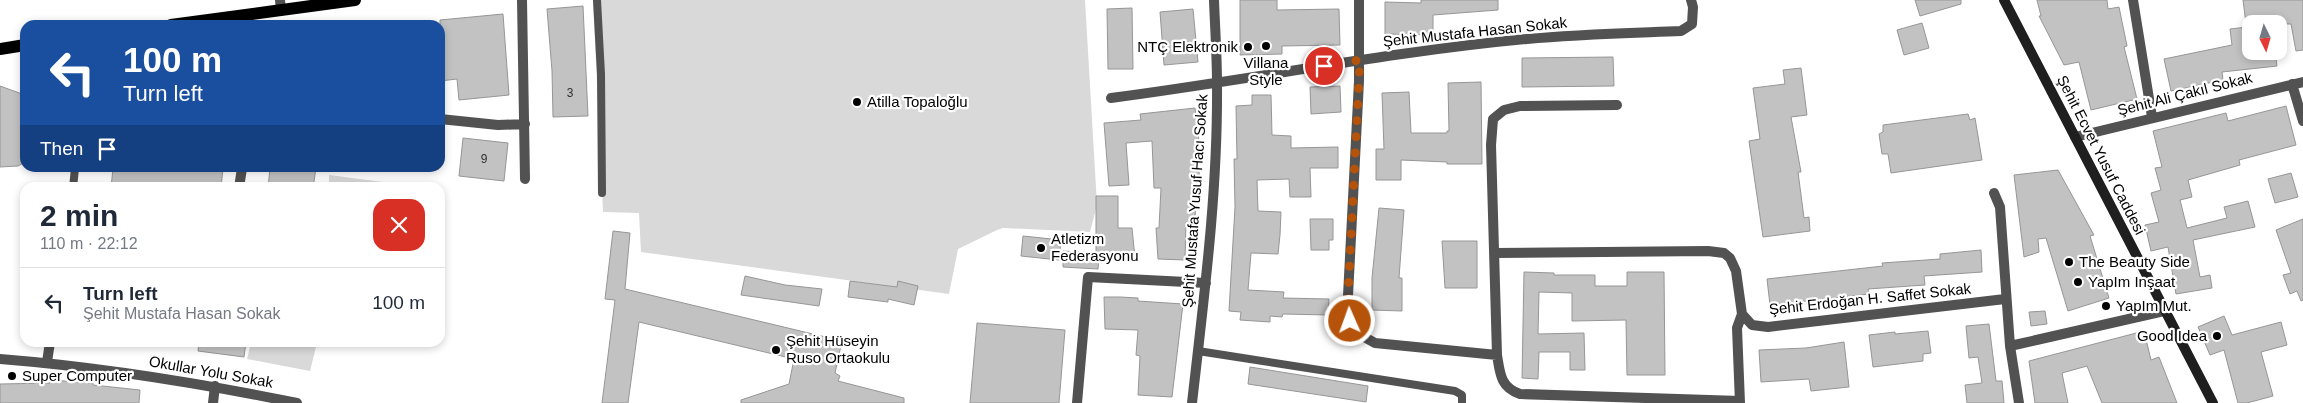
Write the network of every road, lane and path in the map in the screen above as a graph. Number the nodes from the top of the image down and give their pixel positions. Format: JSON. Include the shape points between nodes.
{"nodes":[{"id":1,"x":355,"y":0,"type":"edge"},
{"id":2,"x":522,"y":0,"type":"edge"},
{"id":3,"x":597,"y":0,"type":"edge"},
{"id":4,"x":1214,"y":0,"type":"edge"},
{"id":5,"x":1358,"y":0,"type":"edge"},
{"id":6,"x":1691,"y":0,"type":"edge"},
{"id":7,"x":2004,"y":0,"type":"edge"},
{"id":8,"x":2133,"y":0,"type":"edge"},
{"id":9,"x":280,"y":5,"type":"edge"},
{"id":10,"x":199,"y":20,"type":"edge"},
{"id":11,"x":20,"y":46,"type":"edge"},
{"id":12,"x":0,"y":49,"type":"edge"},
{"id":13,"x":1360,"y":60,"type":"junction"},
{"id":14,"x":2303,"y":82,"type":"edge"},
{"id":15,"x":1217,"y":84,"type":"junction"},
{"id":16,"x":2292,"y":84,"type":"junction"},
{"id":17,"x":1111,"y":98,"type":"dead end"},
{"id":18,"x":1617,"y":106,"type":"dead end"},
{"id":19,"x":2152,"y":118,"type":"junction"},
{"id":20,"x":445,"y":120,"type":"edge"},
{"id":21,"x":2303,"y":121,"type":"edge"},
{"id":22,"x":525,"y":124,"type":"junction"},
{"id":23,"x":2075,"y":137,"type":"junction"},
{"id":24,"x":525,"y":179,"type":"dead end"},
{"id":25,"x":602,"y":193,"type":"dead end"},
{"id":26,"x":1994,"y":193,"type":"dead end"},
{"id":27,"x":1495,"y":253,"type":"junction"},
{"id":28,"x":1206,"y":283,"type":"junction"},
{"id":29,"x":2006,"y":299,"type":"junction"},
{"id":30,"x":2164,"y":311,"type":"junction"},
{"id":31,"x":1742,"y":314,"type":"junction"},
{"id":32,"x":2010,"y":346,"type":"junction"},
{"id":33,"x":49,"y":347,"type":"edge"},
{"id":34,"x":1198,"y":351,"type":"junction"},
{"id":35,"x":1497,"y":355,"type":"junction"},
{"id":36,"x":0,"y":358,"type":"edge"},
{"id":37,"x":47,"y":362,"type":"junction"},
{"id":38,"x":215,"y":386,"type":"junction"},
{"id":39,"x":1740,"y":402,"type":"edge"},
{"id":40,"x":214,"y":403,"type":"edge"},
{"id":41,"x":297,"y":403,"type":"edge"},
{"id":42,"x":1077,"y":403,"type":"edge"},
{"id":43,"x":1192,"y":403,"type":"edge"},
{"id":44,"x":1462,"y":403,"type":"edge"},
{"id":45,"x":2018,"y":403,"type":"edge"},
{"id":46,"x":2213,"y":403,"type":"edge"}],
"edges":[{"from":1,"to":9,"type":"main road"},
{"from":2,"to":22,"type":"street"},
{"from":3,"to":25,"type":"lane"},
{"from":4,"to":15,"type":"street","name":"Şehit Mustafa Yusuf Hacı Sokak"},
{"from":5,"to":13,"type":"street"},
{"from":6,"to":13,"type":"street","name":"Şehit Mustafa Hasan Sokak","via":[[1692,24],[1681,31],[1528,39]]},
{"from":7,"to":23,"type":"main road","name":"Şehit Ecvet Yusuf Caddesi"},
{"from":8,"to":19,"type":"street"},
{"from":9,"to":10,"type":"main road"},
{"from":11,"to":12,"type":"main road"},
{"from":13,"to":15,"type":"street","name":"Şehit Mustafa Hasan Sokak"},
{"from":13,"to":35,"type":"street","via":[[1348,296],[1353,330],[1375,343]]},
{"from":14,"to":16,"type":"street","name":"Şehit Ali Çakıl Sokak"},
{"from":15,"to":17,"type":"street","name":"Şehit Mustafa Hasan Sokak"},
{"from":15,"to":28,"type":"street","name":"Şehit Mustafa Yusuf Hacı Sokak"},
{"from":16,"to":19,"type":"street","name":"Şehit Ali Çakıl Sokak"},
{"from":16,"to":21,"type":"street"},
{"from":18,"to":27,"type":"street","via":[[1520,106],[1504,110],[1493,119]]},
{"from":19,"to":23,"type":"street","name":"Şehit Ali Çakıl Sokak"},
{"from":20,"to":22,"type":"street","via":[[498,125]]},
{"from":22,"to":24,"type":"street"},
{"from":23,"to":30,"type":"main road","name":"Şehit Ecvet Yusuf Caddesi"},
{"from":26,"to":29,"type":"street","via":[[2000,207]]},
{"from":27,"to":31,"type":"street","via":[[1717,251],[1734,264]]},
{"from":27,"to":35,"type":"street"},
{"from":28,"to":34,"type":"street","name":"Şehit Mustafa Yusuf Hacı Sokak"},
{"from":28,"to":42,"type":"street","via":[[1088,277]]},
{"from":29,"to":31,"type":"street","name":"Şehit Erdoğan H. Saffet Sokak","via":[[1768,328],[1752,325]]},
{"from":29,"to":32,"type":"street"},
{"from":30,"to":32,"type":"street"},
{"from":30,"to":46,"type":"main road","name":"Şehit Ecvet Yusuf Caddesi"},
{"from":31,"to":39,"type":"street","via":[[1738,328]]},
{"from":32,"to":45,"type":"street"},
{"from":33,"to":37,"type":"street"},
{"from":34,"to":43,"type":"street","name":"Şehit Mustafa Yusuf Hacı Sokak"},
{"from":34,"to":44,"type":"lane","via":[[1455,391],[1462,395]]},
{"from":35,"to":39,"type":"street","via":[[1504,384],[1520,394]]},
{"from":36,"to":37,"type":"street","name":"Okullar Yolu Sokak"},
{"from":37,"to":38,"type":"street","name":"Okullar Yolu Sokak"},
{"from":38,"to":40,"type":"street"},
{"from":38,"to":41,"type":"street","name":"Okullar Yolu Sokak"}]}
